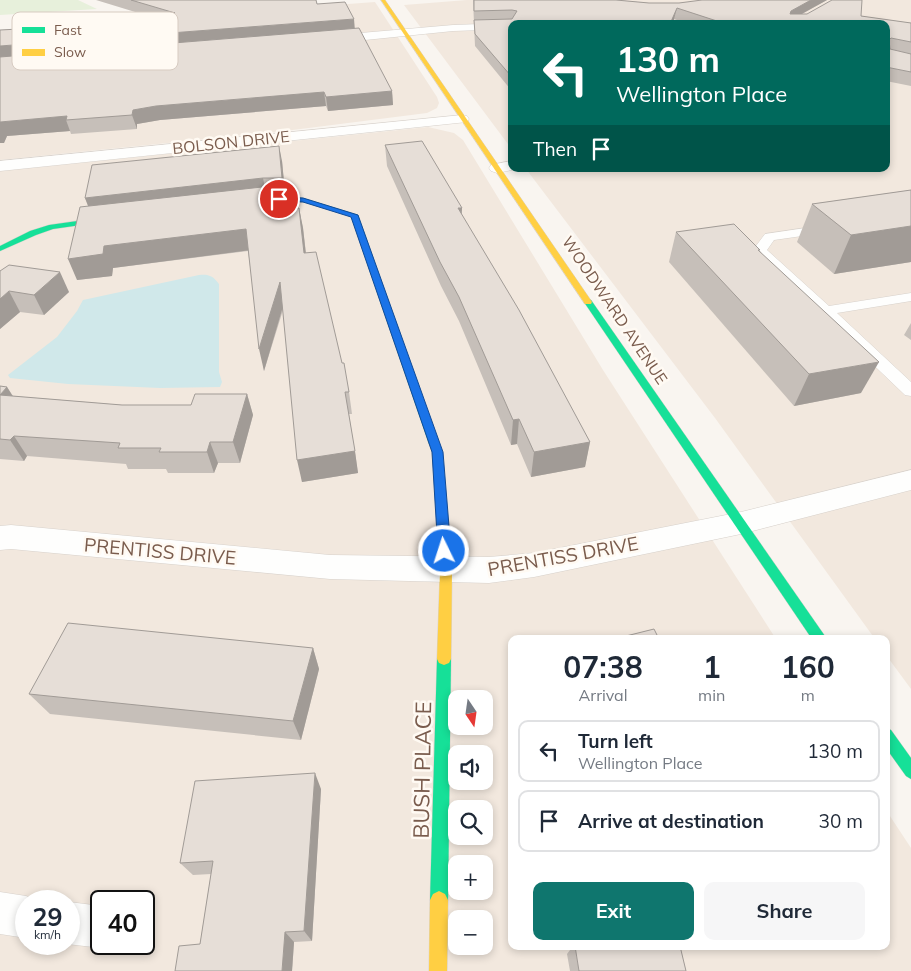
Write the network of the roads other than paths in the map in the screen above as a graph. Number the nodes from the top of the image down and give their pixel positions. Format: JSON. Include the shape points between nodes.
{"nodes":[{"id":1,"x":383,"y":0,"type":"edge"},
{"id":2,"x":508,"y":26,"type":"edge"},
{"id":3,"x":405,"y":34,"type":"junction"},
{"id":4,"x":315,"y":40,"type":"edge"},
{"id":5,"x":462,"y":119,"type":"junction"},
{"id":6,"x":0,"y":166,"type":"edge"},
{"id":7,"x":504,"y":167,"type":"edge"},
{"id":8,"x":237,"y":203,"type":"edge"},
{"id":9,"x":124,"y":216,"type":"edge"},
{"id":10,"x":836,"y":227,"type":"edge"},
{"id":11,"x":0,"y":249,"type":"edge"},
{"id":12,"x":911,"y":297,"type":"edge"},
{"id":13,"x":825,"y":311,"type":"junction"},
{"id":14,"x":911,"y":391,"type":"edge"},
{"id":15,"x":911,"y":480,"type":"edge"},
{"id":16,"x":741,"y":523,"type":"junction"},
{"id":17,"x":0,"y":538,"type":"edge"},
{"id":18,"x":446,"y":571,"type":"junction"},
{"id":19,"x":817,"y":635,"type":"edge"},
{"id":20,"x":890,"y":741,"type":"edge"},
{"id":21,"x":911,"y":771,"type":"edge"},
{"id":22,"x":0,"y":913,"type":"edge"},
{"id":23,"x":15,"y":915,"type":"edge"},
{"id":24,"x":438,"y":971,"type":"edge"}],
"edges":[{"from":1,"to":3,"type":"main road","name":"WOODWARD AVENUE"},
{"from":2,"to":3,"type":"street"},
{"from":3,"to":4,"type":"street"},
{"from":3,"to":5,"type":"main road","name":"WOODWARD AVENUE"},
{"from":5,"to":6,"type":"street","name":"BOLSON DRIVE"},
{"from":5,"to":7,"type":"main road","name":"WOODWARD AVENUE"},
{"from":7,"to":16,"type":"main road","name":"WOODWARD AVENUE"},
{"from":8,"to":18,"type":"main road","name":"BUSH PLACE","via":[[303,200],[354,215],[437,452]]},
{"from":9,"to":11,"type":"main road","via":[[52,227]]},
{"from":10,"to":13,"type":"lane","via":[[770,237],[760,250]]},
{"from":12,"to":13,"type":"lane"},
{"from":13,"to":14,"type":"lane"},
{"from":15,"to":16,"type":"street","name":"PRENTISS DRIVE"},
{"from":16,"to":18,"type":"street","name":"PRENTISS DRIVE","via":[[534,565]]},
{"from":16,"to":19,"type":"main road","name":"WOODWARD AVENUE"},
{"from":17,"to":18,"type":"street","name":"PRENTISS DRIVE","via":[[330,567]]},
{"from":18,"to":24,"type":"main road","name":"BUSH PLACE"},
{"from":20,"to":21,"type":"main road"},
{"from":22,"to":23,"type":"street"}]}
